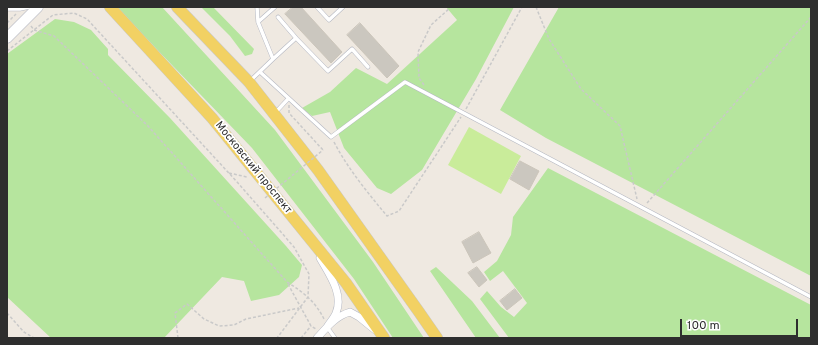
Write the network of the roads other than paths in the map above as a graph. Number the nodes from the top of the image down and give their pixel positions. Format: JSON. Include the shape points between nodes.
{"nodes":[{"id":1,"x":177,"y":7,"type":"edge"},
{"id":2,"x":257,"y":7,"type":"edge"},
{"id":3,"x":275,"y":7,"type":"edge"},
{"id":4,"x":317,"y":7,"type":"edge"},
{"id":5,"x":343,"y":7,"type":"edge"},
{"id":6,"x":37,"y":8,"type":"edge"},
{"id":7,"x":110,"y":8,"type":"edge"},
{"id":8,"x":7,"y":9,"type":"edge"},
{"id":9,"x":278,"y":17,"type":"dead end"},
{"id":10,"x":258,"y":22,"type":"junction"},
{"id":11,"x":7,"y":38,"type":"edge"},
{"id":12,"x":296,"y":38,"type":"junction"},
{"id":13,"x":273,"y":59,"type":"junction"},
{"id":14,"x":368,"y":67,"type":"dead end"},
{"id":15,"x":260,"y":72,"type":"junction"},
{"id":16,"x":249,"y":82,"type":"junction"},
{"id":17,"x":288,"y":99,"type":"junction"},
{"id":18,"x":274,"y":114,"type":"junction"},
{"id":19,"x":310,"y":238,"type":"junction"},
{"id":20,"x":811,"y":297,"type":"edge"},
{"id":21,"x":327,"y":327,"type":"junction"},
{"id":22,"x":320,"y":335,"type":"edge"},
{"id":23,"x":335,"y":338,"type":"edge"},
{"id":24,"x":384,"y":338,"type":"edge"},
{"id":25,"x":437,"y":338,"type":"edge"}],
"edges":[{"from":1,"to":16,"type":"main road"},
{"from":2,"to":10,"type":"lane"},
{"from":3,"to":10,"type":"lane"},
{"from":4,"to":5,"type":"lane","via":[[329,20]]},
{"from":6,"to":8,"type":"lane"},
{"from":6,"to":11,"type":"main road"},
{"from":7,"to":19,"type":"main road","name":"Московский проспект","via":[[212,118]]},
{"from":9,"to":12,"type":"lane"},
{"from":10,"to":13,"type":"lane"},
{"from":12,"to":13,"type":"lane"},
{"from":12,"to":14,"type":"lane","via":[[328,71],[352,49]]},
{"from":13,"to":15,"type":"lane"},
{"from":15,"to":16,"type":"lane"},
{"from":15,"to":17,"type":"lane"},
{"from":16,"to":18,"type":"main road"},
{"from":17,"to":18,"type":"lane"},
{"from":17,"to":20,"type":"lane","via":[[331,137],[404,82]]},
{"from":18,"to":25,"type":"main road","via":[[318,170]]},
{"from":19,"to":21,"type":"street","via":[[336,287],[338,305]]},
{"from":19,"to":24,"type":"main road","name":"Московский проспект","via":[[346,283]]},
{"from":21,"to":22,"type":"street"},
{"from":21,"to":23,"type":"lane"},
{"from":21,"to":24,"type":"street","via":[[341,315],[350,312]]}]}
